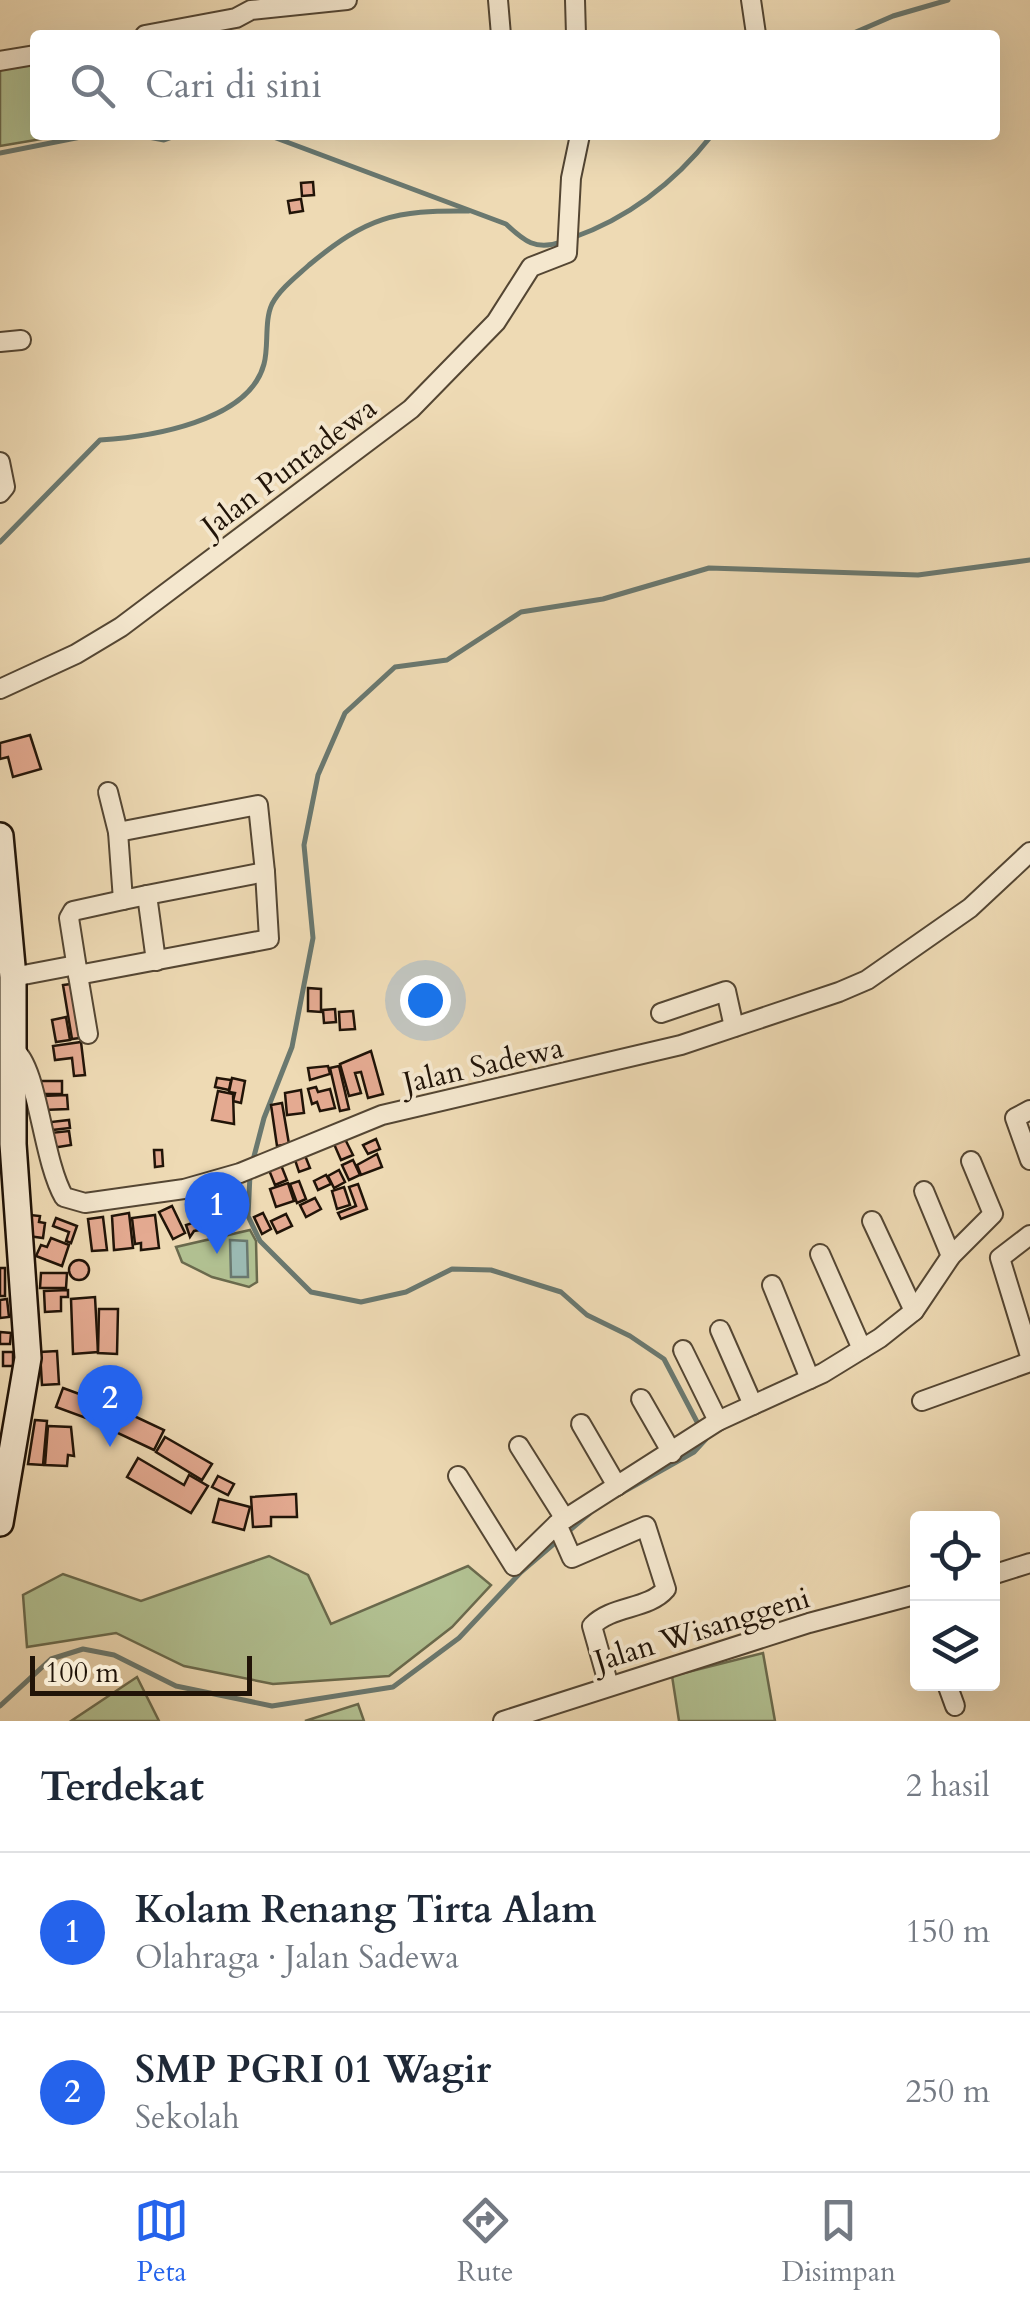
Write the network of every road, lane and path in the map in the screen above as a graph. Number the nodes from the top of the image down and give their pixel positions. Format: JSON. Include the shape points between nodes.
{"nodes":[{"id":1,"x":348,"y":0,"type":"edge"},
{"id":2,"x":498,"y":0,"type":"edge"},
{"id":3,"x":574,"y":0,"type":"edge"},
{"id":4,"x":751,"y":0,"type":"edge"},
{"id":5,"x":251,"y":5,"type":"edge"},
{"id":6,"x":171,"y":30,"type":"edge"},
{"id":7,"x":501,"y":30,"type":"edge"},
{"id":8,"x":576,"y":30,"type":"edge"},
{"id":9,"x":755,"y":30,"type":"edge"},
{"id":10,"x":30,"y":56,"type":"edge"},
{"id":11,"x":0,"y":61,"type":"edge"},
{"id":12,"x":579,"y":140,"type":"edge"},
{"id":13,"x":21,"y":340,"type":"dead end"},
{"id":14,"x":0,"y":342,"type":"edge"},
{"id":15,"x":0,"y":462,"type":"edge"},
{"id":16,"x":0,"y":493,"type":"edge"},
{"id":17,"x":0,"y":689,"type":"edge"},
{"id":18,"x":108,"y":792,"type":"dead end"},
{"id":19,"x":118,"y":832,"type":"junction"},
{"id":20,"x":0,"y":836,"type":"edge"},
{"id":21,"x":1030,"y":852,"type":"edge"},
{"id":22,"x":3,"y":864,"type":"edge"},
{"id":23,"x":265,"y":872,"type":"junction"},
{"id":24,"x":147,"y":895,"type":"junction"},
{"id":25,"x":123,"y":900,"type":"junction"},
{"id":26,"x":156,"y":961,"type":"junction"},
{"id":27,"x":77,"y":970,"type":"junction"},
{"id":28,"x":13,"y":977,"type":"junction"},
{"id":29,"x":661,"y":1013,"type":"dead end"},
{"id":30,"x":734,"y":1028,"type":"junction"},
{"id":31,"x":88,"y":1034,"type":"dead end"},
{"id":32,"x":14,"y":1050,"type":"junction"},
{"id":33,"x":1030,"y":1110,"type":"edge"},
{"id":34,"x":1030,"y":1160,"type":"edge"},
{"id":35,"x":971,"y":1161,"type":"dead end"},
{"id":36,"x":924,"y":1190,"type":"dead end"},
{"id":37,"x":872,"y":1222,"type":"dead end"},
{"id":38,"x":1030,"y":1235,"type":"edge"},
{"id":39,"x":820,"y":1254,"type":"dead end"},
{"id":40,"x":952,"y":1256,"type":"junction"},
{"id":41,"x":772,"y":1285,"type":"dead end"},
{"id":42,"x":914,"y":1312,"type":"junction"},
{"id":43,"x":720,"y":1330,"type":"dead end"},
{"id":44,"x":862,"y":1349,"type":"junction"},
{"id":45,"x":684,"y":1350,"type":"dead end"},
{"id":46,"x":1030,"y":1360,"type":"edge"},
{"id":47,"x":810,"y":1379,"type":"junction"},
{"id":48,"x":641,"y":1399,"type":"dead end"},
{"id":49,"x":922,"y":1401,"type":"dead end"},
{"id":50,"x":754,"y":1405,"type":"junction"},
{"id":51,"x":715,"y":1423,"type":"junction"},
{"id":52,"x":581,"y":1424,"type":"dead end"},
{"id":53,"x":519,"y":1446,"type":"dead end"},
{"id":54,"x":679,"y":1449,"type":"junction"},
{"id":55,"x":458,"y":1476,"type":"dead end"},
{"id":56,"x":617,"y":1486,"type":"junction"},
{"id":57,"x":0,"y":1522,"type":"edge"},
{"id":58,"x":560,"y":1525,"type":"junction"},
{"id":59,"x":1030,"y":1563,"type":"edge"},
{"id":60,"x":1000,"y":1572,"type":"edge"},
{"id":61,"x":910,"y":1596,"type":"edge"},
{"id":62,"x":609,"y":1686,"type":"junction"},
{"id":63,"x":950,"y":1691,"type":"edge"},
{"id":64,"x":955,"y":1706,"type":"dead end"},
{"id":65,"x":503,"y":1721,"type":"edge"}],
"edges":[{"from":1,"to":5,"type":"street"},
{"from":2,"to":7,"type":"street"},
{"from":3,"to":8,"type":"street"},
{"from":4,"to":9,"type":"street"},
{"from":5,"to":6,"type":"street","via":[[236,18]]},
{"from":10,"to":11,"type":"street"},
{"from":12,"to":17,"type":"street","name":"Jalan Puntadewa","via":[[564,256],[531,267],[496,322],[411,408],[121,627]]},
{"from":13,"to":14,"type":"street"},
{"from":15,"to":16,"type":"street"},
{"from":18,"to":19,"type":"street"},
{"from":19,"to":23,"type":"street","via":[[258,805]]},
{"from":19,"to":25,"type":"street"},
{"from":20,"to":22,"type":"main road"},
{"from":21,"to":30,"type":"street","name":"Jalan Sadewa","via":[[970,908],[868,980]]},
{"from":22,"to":28,"type":"main road"},
{"from":23,"to":24,"type":"street"},
{"from":23,"to":26,"type":"street","via":[[268,939]]},
{"from":24,"to":25,"type":"street"},
{"from":24,"to":26,"type":"street"},
{"from":25,"to":27,"type":"street","via":[[73,910]]},
{"from":26,"to":27,"type":"street"},
{"from":27,"to":28,"type":"street"},
{"from":27,"to":31,"type":"street"},
{"from":28,"to":32,"type":"main road"},
{"from":29,"to":30,"type":"street","via":[[726,991]]},
{"from":30,"to":32,"type":"street","name":"Jalan Sadewa","via":[[555,1078],[382,1116],[240,1173],[162,1195],[71,1202],[48,1162],[29,1065]]},
{"from":32,"to":57,"type":"main road","via":[[13,1144],[28,1370]]},
{"from":33,"to":34,"type":"street","via":[[1015,1118]]},
{"from":35,"to":40,"type":"street","via":[[993,1214]]},
{"from":36,"to":40,"type":"street"},
{"from":37,"to":42,"type":"street"},
{"from":38,"to":46,"type":"street","via":[[1000,1258]]},
{"from":39,"to":44,"type":"street"},
{"from":40,"to":42,"type":"street"},
{"from":41,"to":47,"type":"street"},
{"from":42,"to":44,"type":"street"},
{"from":43,"to":50,"type":"street"},
{"from":44,"to":47,"type":"street"},
{"from":45,"to":51,"type":"street"},
{"from":46,"to":49,"type":"street"},
{"from":47,"to":50,"type":"street"},
{"from":48,"to":54,"type":"street"},
{"from":50,"to":51,"type":"street"},
{"from":51,"to":54,"type":"street"},
{"from":52,"to":56,"type":"street"},
{"from":53,"to":58,"type":"street"},
{"from":54,"to":56,"type":"street"},
{"from":55,"to":58,"type":"street","via":[[514,1566]]},
{"from":56,"to":58,"type":"street"},
{"from":58,"to":62,"type":"street","via":[[572,1558],[646,1526],[665,1577],[659,1597],[601,1616],[592,1626]]},
{"from":59,"to":60,"type":"street"},
{"from":61,"to":62,"type":"street","name":"Jalan Wisanggeni"},
{"from":62,"to":65,"type":"street","name":"Jalan Wisanggeni"},
{"from":63,"to":64,"type":"street"}]}
